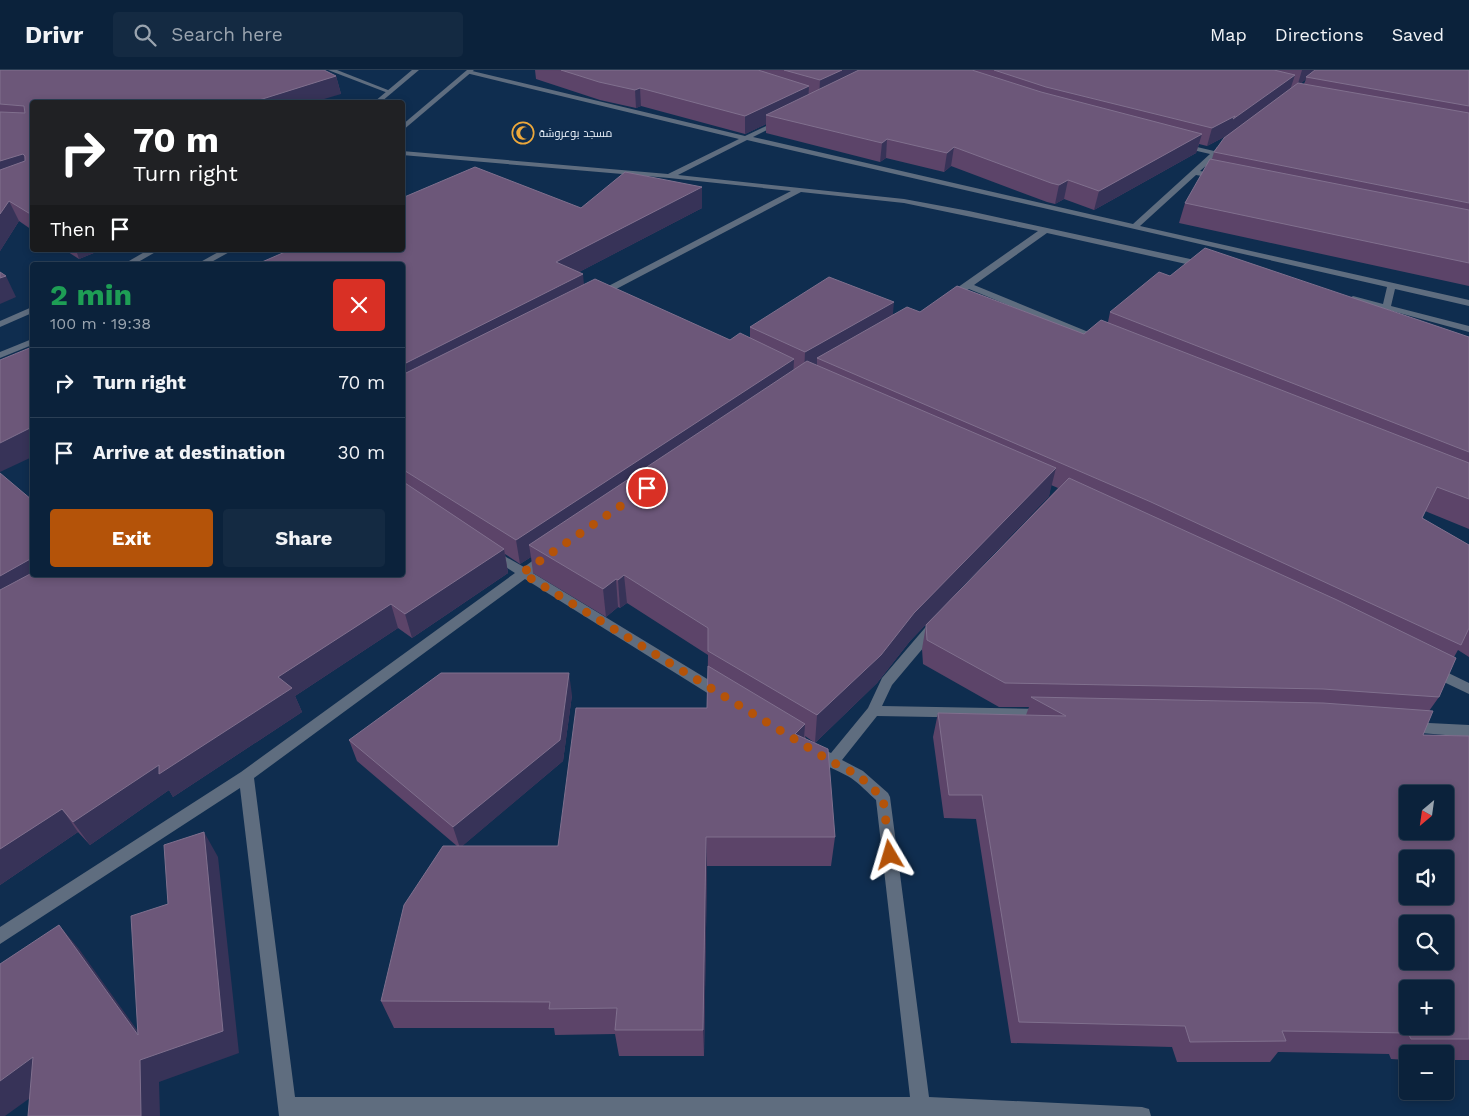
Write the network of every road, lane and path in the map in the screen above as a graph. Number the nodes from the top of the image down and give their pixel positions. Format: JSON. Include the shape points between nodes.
{"nodes":[{"id":1,"x":331,"y":70,"type":"edge"},
{"id":2,"x":359,"y":70,"type":"edge"},
{"id":3,"x":416,"y":70,"type":"edge"},
{"id":4,"x":470,"y":71,"type":"edge"},
{"id":5,"x":350,"y":78,"type":"junction"},
{"id":6,"x":390,"y":92,"type":"junction"},
{"id":7,"x":380,"y":100,"type":"edge"},
{"id":8,"x":786,"y":118,"type":"edge"},
{"id":9,"x":405,"y":126,"type":"edge"},
{"id":10,"x":746,"y":138,"type":"junction"},
{"id":11,"x":1230,"y":142,"type":"edge"},
{"id":12,"x":1178,"y":144,"type":"edge"},
{"id":13,"x":405,"y":153,"type":"edge"},
{"id":14,"x":1214,"y":153,"type":"junction"},
{"id":15,"x":1195,"y":172,"type":"junction"},
{"id":16,"x":669,"y":176,"type":"junction"},
{"id":17,"x":1224,"y":178,"type":"edge"},
{"id":18,"x":803,"y":189,"type":"junction"},
{"id":19,"x":1135,"y":226,"type":"junction"},
{"id":20,"x":1044,"y":230,"type":"junction"},
{"id":21,"x":150,"y":252,"type":"edge"},
{"id":22,"x":225,"y":252,"type":"edge"},
{"id":23,"x":132,"y":262,"type":"edge"},
{"id":24,"x":205,"y":262,"type":"edge"},
{"id":25,"x":1217,"y":268,"type":"edge"},
{"id":26,"x":1392,"y":285,"type":"junction"},
{"id":27,"x":968,"y":286,"type":"junction"},
{"id":28,"x":611,"y":288,"type":"junction"},
{"id":29,"x":1340,"y":296,"type":"edge"},
{"id":30,"x":629,"y":297,"type":"edge"},
{"id":31,"x":585,"y":302,"type":"edge"},
{"id":32,"x":1469,"y":303,"type":"edge"},
{"id":33,"x":933,"y":306,"type":"edge"},
{"id":34,"x":1386,"y":308,"type":"junction"},
{"id":35,"x":30,"y":311,"type":"edge"},
{"id":36,"x":0,"y":324,"type":"edge"},
{"id":37,"x":1469,"y":329,"type":"edge"},
{"id":38,"x":30,"y":343,"type":"edge"},
{"id":39,"x":1113,"y":345,"type":"edge"},
{"id":40,"x":0,"y":355,"type":"edge"},
{"id":41,"x":482,"y":546,"type":"edge"},
{"id":42,"x":554,"y":551,"type":"edge"},
{"id":43,"x":522,"y":573,"type":"junction"},
{"id":44,"x":944,"y":616,"type":"edge"},
{"id":45,"x":1425,"y":667,"type":"edge"},
{"id":46,"x":1469,"y":689,"type":"edge"},
{"id":47,"x":732,"y":702,"type":"edge"},
{"id":48,"x":873,"y":710,"type":"junction"},
{"id":49,"x":1053,"y":714,"type":"edge"},
{"id":50,"x":1400,"y":726,"type":"edge"},
{"id":51,"x":1469,"y":731,"type":"edge"},
{"id":52,"x":799,"y":742,"type":"edge"},
{"id":53,"x":832,"y":762,"type":"junction"},
{"id":54,"x":246,"y":776,"type":"junction"},
{"id":55,"x":0,"y":936,"type":"edge"},
{"id":56,"x":287,"y":1111,"type":"edge"},
{"id":57,"x":921,"y":1111,"type":"edge"},
{"id":58,"x":1142,"y":1116,"type":"edge"}],
"edges":[{"from":1,"to":5,"type":"street"},
{"from":2,"to":5,"type":"street"},
{"from":3,"to":6,"type":"street"},
{"from":4,"to":9,"type":"street"},
{"from":4,"to":10,"type":"street"},
{"from":5,"to":6,"type":"street"},
{"from":6,"to":7,"type":"street"},
{"from":8,"to":10,"type":"street"},
{"from":10,"to":16,"type":"street"},
{"from":10,"to":19,"type":"street"},
{"from":11,"to":14,"type":"street"},
{"from":12,"to":14,"type":"street"},
{"from":13,"to":16,"type":"street"},
{"from":14,"to":15,"type":"street"},
{"from":15,"to":17,"type":"street"},
{"from":15,"to":19,"type":"street"},
{"from":16,"to":18,"type":"street"},
{"from":18,"to":20,"type":"street","via":[[904,201]]},
{"from":18,"to":28,"type":"street"},
{"from":19,"to":26,"type":"street"},
{"from":20,"to":25,"type":"street"},
{"from":20,"to":27,"type":"street"},
{"from":21,"to":23,"type":"street"},
{"from":22,"to":24,"type":"street"},
{"from":26,"to":32,"type":"street"},
{"from":26,"to":34,"type":"street"},
{"from":27,"to":33,"type":"street"},
{"from":27,"to":39,"type":"street"},
{"from":28,"to":30,"type":"street"},
{"from":28,"to":31,"type":"street"},
{"from":29,"to":34,"type":"street"},
{"from":34,"to":37,"type":"street"},
{"from":35,"to":36,"type":"street"},
{"from":38,"to":40,"type":"street"},
{"from":41,"to":43,"type":"street"},
{"from":42,"to":43,"type":"street"},
{"from":43,"to":47,"type":"street"},
{"from":43,"to":54,"type":"street"},
{"from":44,"to":48,"type":"street","via":[[916,645],[888,682]]},
{"from":45,"to":46,"type":"street"},
{"from":48,"to":49,"type":"street"},
{"from":48,"to":53,"type":"street"},
{"from":50,"to":51,"type":"street"},
{"from":52,"to":53,"type":"street"},
{"from":53,"to":57,"type":"street","via":[[858,775],[883,798]]},
{"from":54,"to":55,"type":"street"},
{"from":54,"to":56,"type":"street"},
{"from":56,"to":57,"type":"street"},
{"from":57,"to":58,"type":"street"}]}
